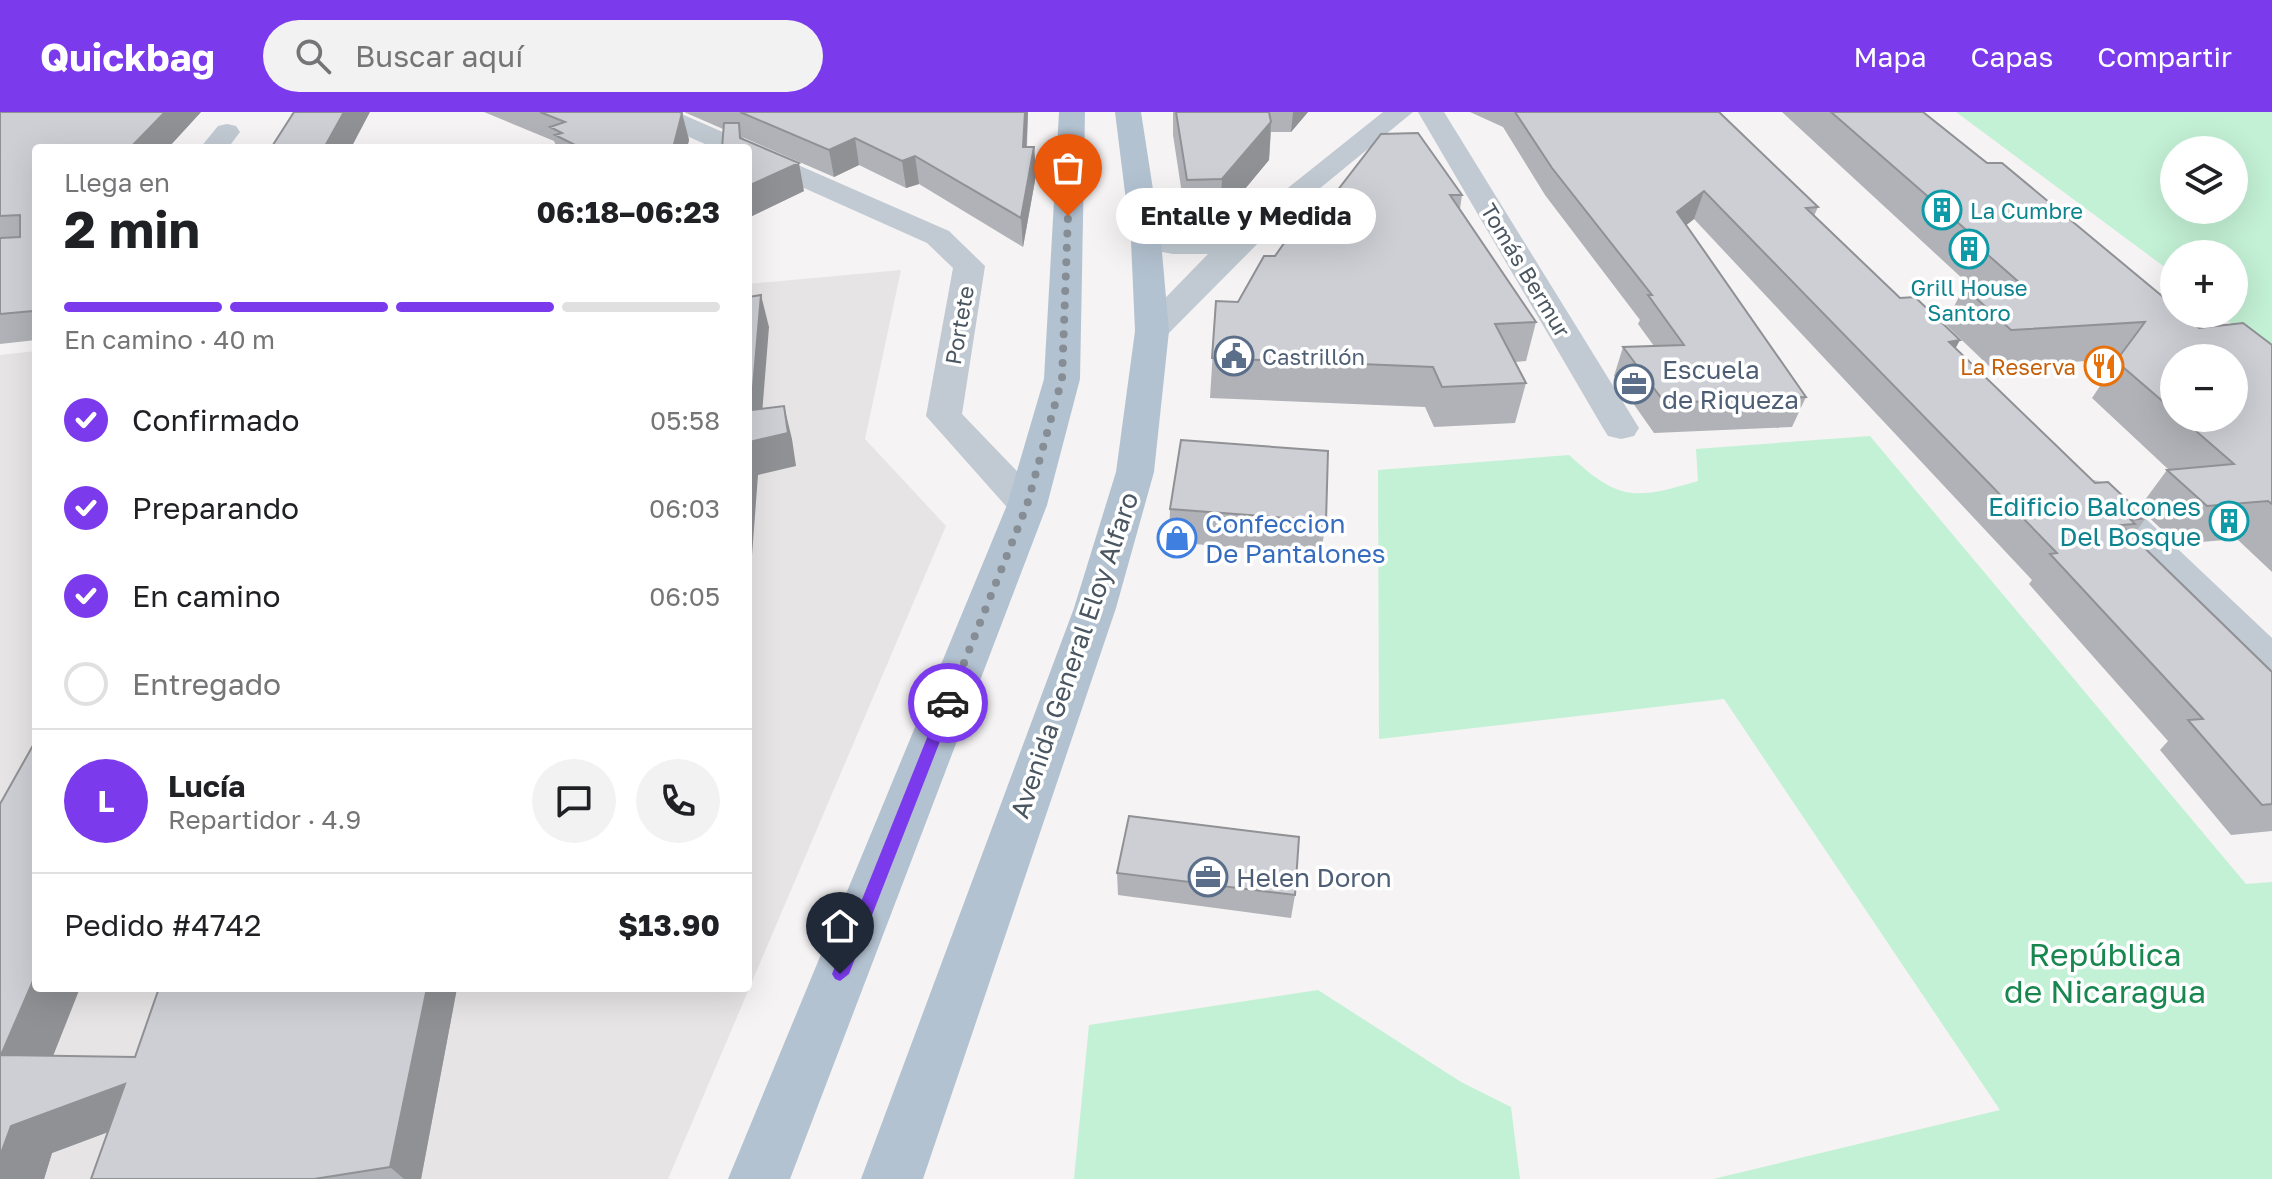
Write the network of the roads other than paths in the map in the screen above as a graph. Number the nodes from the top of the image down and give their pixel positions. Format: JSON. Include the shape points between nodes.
{"nodes":[{"id":1,"x":655,"y":112,"type":"edge"},
{"id":2,"x":1072,"y":112,"type":"edge"},
{"id":3,"x":1128,"y":112,"type":"edge"},
{"id":4,"x":1400,"y":112,"type":"edge"},
{"id":5,"x":1431,"y":112,"type":"edge"},
{"id":6,"x":728,"y":144,"type":"edge"},
{"id":7,"x":752,"y":155,"type":"edge"},
{"id":8,"x":1249,"y":236,"type":"junction"},
{"id":9,"x":1146,"y":241,"type":"junction"},
{"id":10,"x":1152,"y":331,"type":"junction"},
{"id":11,"x":1621,"y":428,"type":"dead end"},
{"id":12,"x":2067,"y":466,"type":"edge"},
{"id":13,"x":1027,"y":505,"type":"junction"},
{"id":14,"x":2272,"y":664,"type":"edge"},
{"id":15,"x":759,"y":1179,"type":"edge"},
{"id":16,"x":892,"y":1179,"type":"edge"}],
"edges":[{"from":1,"to":6,"type":"street"},
{"from":2,"to":13,"type":"main road","via":[[1062,379]]},
{"from":3,"to":9,"type":"main road","name":"Avenida General Eloy Alfaro"},
{"from":4,"to":8,"type":"street"},
{"from":5,"to":11,"type":"street","name":"Tomás Bermur"},
{"from":7,"to":13,"type":"street","name":"Portete","via":[[938,237],[969,266],[944,416]]},
{"from":8,"to":9,"type":"street","via":[[1222,245],[1181,248]]},
{"from":8,"to":10,"type":"street"},
{"from":9,"to":10,"type":"main road","name":"Avenida General Eloy Alfaro"},
{"from":10,"to":16,"type":"main road","name":"Avenida General Eloy Alfaro","via":[[1135,472],[1095,608]]},
{"from":12,"to":14,"type":"street"},
{"from":13,"to":15,"type":"main road"}]}
